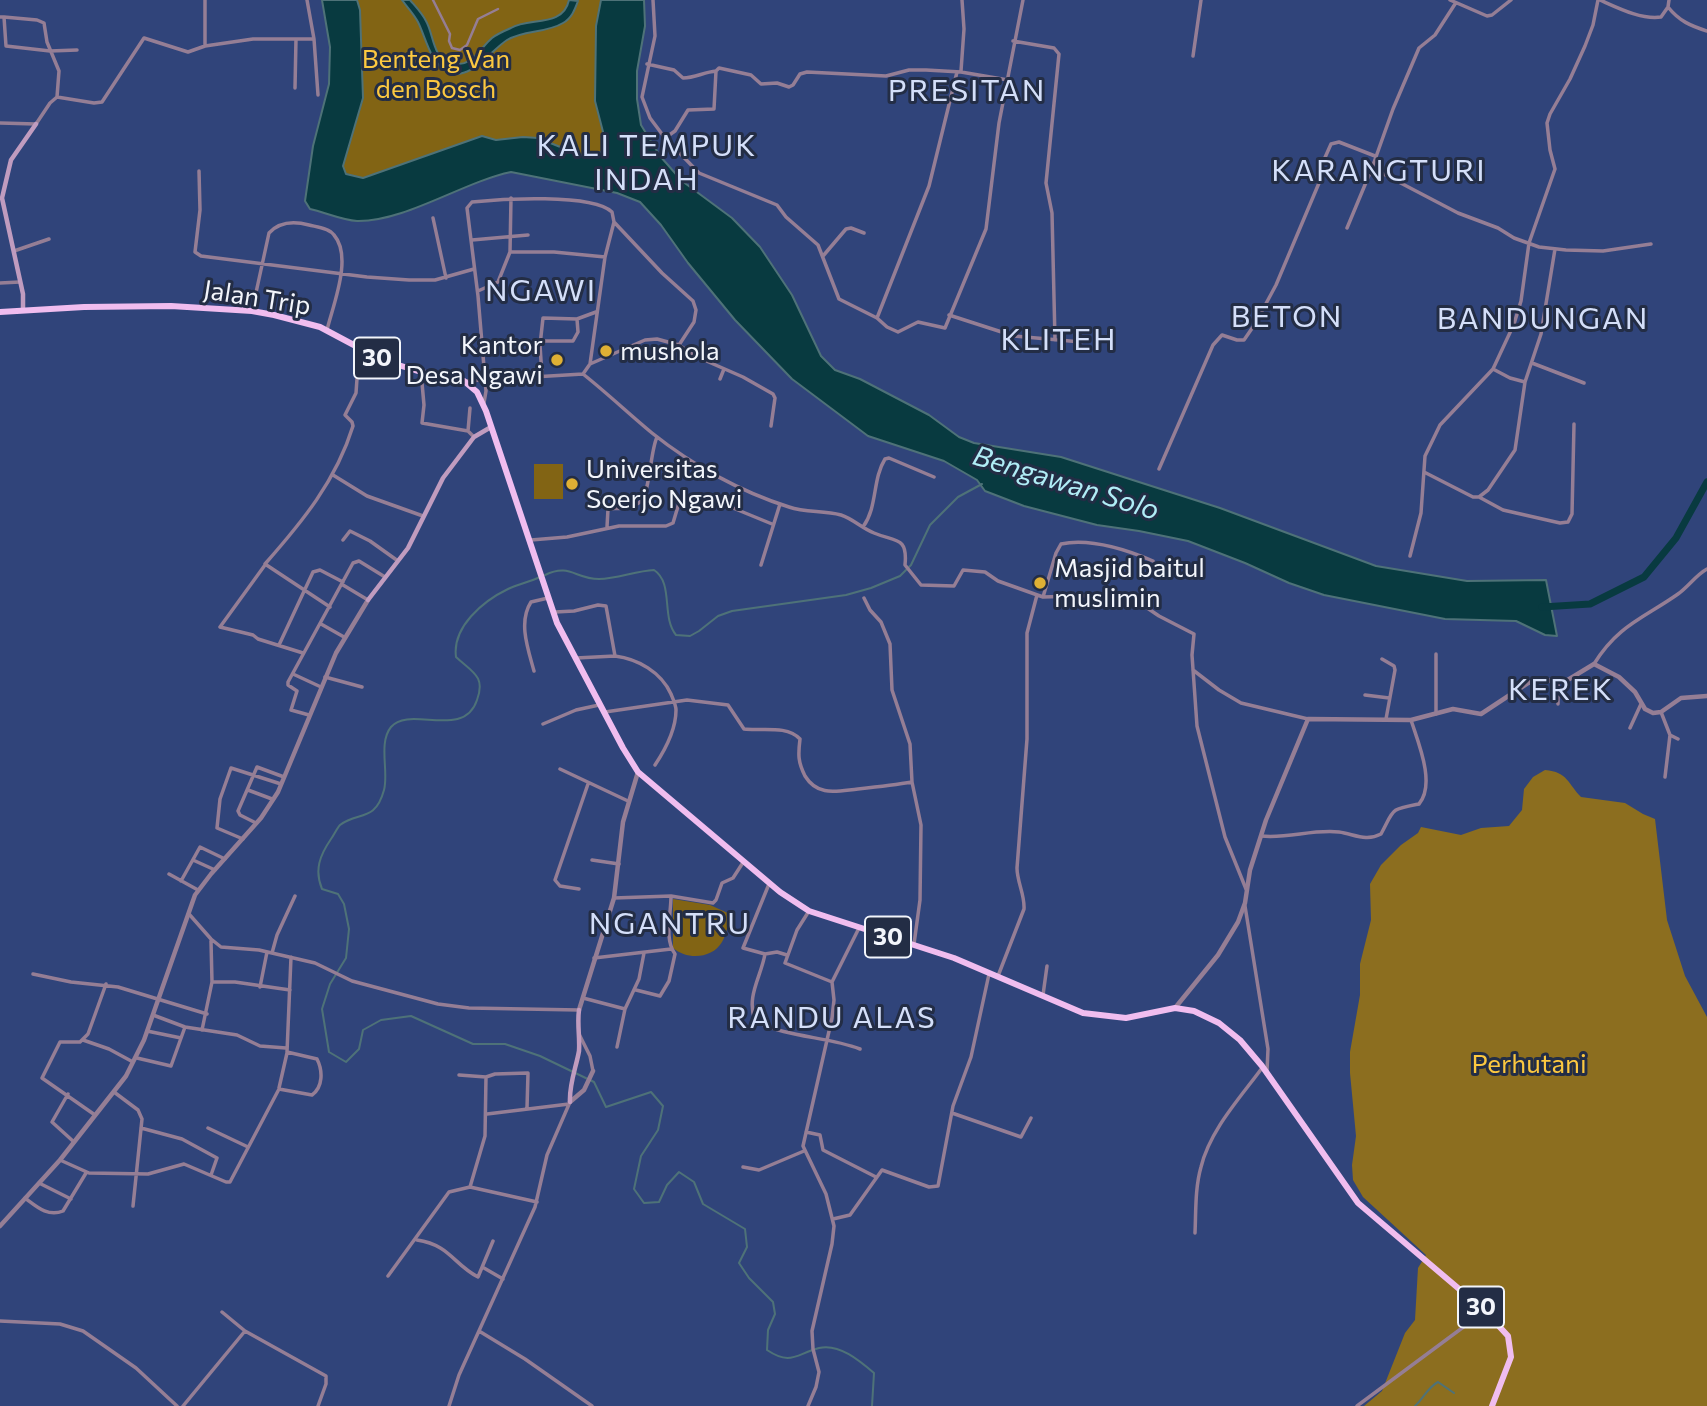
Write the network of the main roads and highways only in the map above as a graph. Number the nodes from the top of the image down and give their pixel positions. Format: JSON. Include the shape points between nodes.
{"nodes":[{"id":1,"x":36,"y":124,"type":"road end"},
{"id":2,"x":23,"y":311,"type":"junction"},
{"id":3,"x":0,"y":312,"type":"edge"},
{"id":4,"x":491,"y":427,"type":"junction"},
{"id":5,"x":368,"y":600,"type":"road end"},
{"id":6,"x":579,"y":1010,"type":"road end"},
{"id":7,"x":569,"y":1103,"type":"road end"},
{"id":8,"x":1492,"y":1406,"type":"edge"}],
"edges":[{"from":1,"to":2,"type":"main road","via":[[14,154],[2,203]]},
{"from":2,"to":3,"type":"highway","name":"Jalan Trip","number":"30"},
{"from":2,"to":4,"type":"highway","name":"Jalan Trip","number":"30","via":[[171,306],[252,311],[300,321],[382,360],[464,382],[477,392]]},
{"from":4,"to":5,"type":"main road","via":[[474,437],[443,478],[408,548]]},
{"from":4,"to":8,"type":"highway","number":"30","via":[[553,612],[638,772],[809,911],[990,972],[1083,1013],[1126,1018],[1175,1008],[1219,1023],[1265,1069],[1358,1203],[1508,1336],[1509,1366]]},
{"from":6,"to":7,"type":"main road","via":[[578,1055]]}]}
